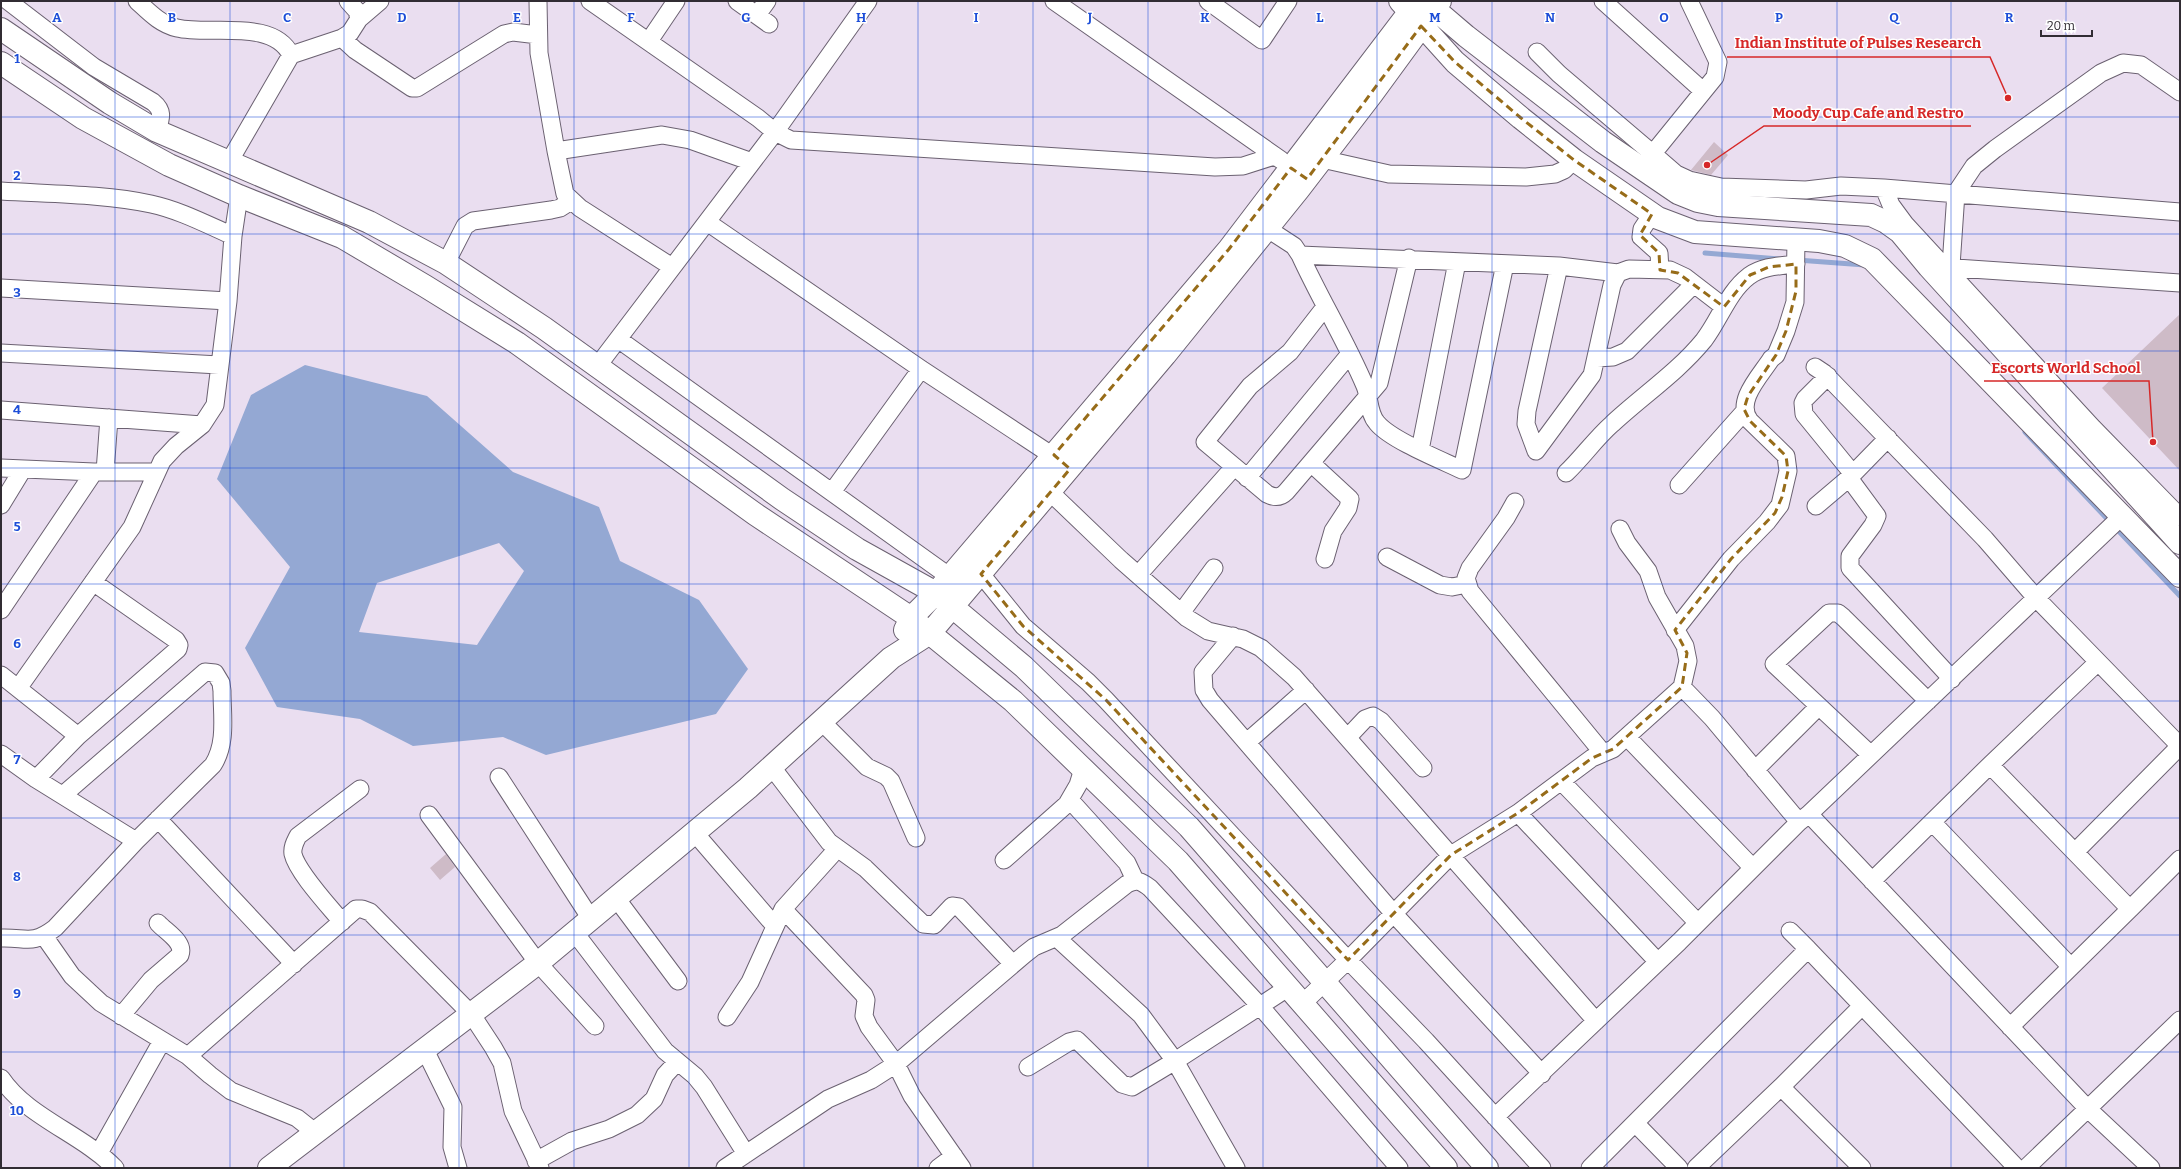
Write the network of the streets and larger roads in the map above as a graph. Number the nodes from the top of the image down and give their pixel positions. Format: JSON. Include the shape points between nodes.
{"nodes":[{"id":1,"x":8,"y":1,"type":"edge"},
{"id":2,"x":137,"y":1,"type":"edge"},
{"id":3,"x":348,"y":1,"type":"edge"},
{"id":4,"x":380,"y":1,"type":"edge"},
{"id":5,"x":538,"y":1,"type":"edge"},
{"id":6,"x":590,"y":1,"type":"edge"},
{"id":7,"x":676,"y":1,"type":"edge"},
{"id":8,"x":737,"y":1,"type":"edge"},
{"id":9,"x":767,"y":1,"type":"edge"},
{"id":10,"x":868,"y":1,"type":"edge"},
{"id":11,"x":1208,"y":1,"type":"edge"},
{"id":12,"x":1288,"y":1,"type":"edge"},
{"id":13,"x":1603,"y":1,"type":"edge"},
{"id":14,"x":1689,"y":1,"type":"edge"},
{"id":15,"x":1061,"y":3,"type":"edge"},
{"id":16,"x":1421,"y":7,"type":"edge"},
{"id":17,"x":359,"y":19,"type":"junction"},
{"id":18,"x":1,"y":29,"type":"edge"},
{"id":19,"x":538,"y":35,"type":"junction"},
{"id":20,"x":342,"y":38,"type":"junction"},
{"id":21,"x":649,"y":41,"type":"junction"},
{"id":22,"x":1537,"y":52,"type":"dead end"},
{"id":23,"x":291,"y":55,"type":"junction"},
{"id":24,"x":1,"y":63,"type":"edge"},
{"id":25,"x":1703,"y":91,"type":"junction"},
{"id":26,"x":2180,"y":92,"type":"edge"},
{"id":27,"x":157,"y":131,"type":"junction"},
{"id":28,"x":775,"y":132,"type":"junction"},
{"id":29,"x":556,"y":151,"type":"junction"},
{"id":30,"x":1274,"y":156,"type":"junction"},
{"id":31,"x":1322,"y":159,"type":"junction"},
{"id":32,"x":1574,"y":160,"type":"junction"},
{"id":33,"x":1646,"y":161,"type":"junction"},
{"id":34,"x":229,"y":162,"type":"junction"},
{"id":35,"x":752,"y":162,"type":"junction"},
{"id":36,"x":1299,"y":173,"type":"junction"},
{"id":37,"x":1884,"y":188,"type":"junction"},
{"id":38,"x":1,"y":191,"type":"edge"},
{"id":39,"x":1956,"y":193,"type":"junction"},
{"id":40,"x":239,"y":196,"type":"junction"},
{"id":41,"x":571,"y":201,"type":"junction"},
{"id":42,"x":2180,"y":212,"type":"edge"},
{"id":43,"x":1652,"y":214,"type":"junction"},
{"id":44,"x":707,"y":222,"type":"junction"},
{"id":45,"x":1268,"y":229,"type":"junction"},
{"id":46,"x":233,"y":236,"type":"junction"},
{"id":47,"x":1796,"y":240,"type":"junction"},
{"id":48,"x":1300,"y":255,"type":"junction"},
{"id":49,"x":1409,"y":258,"type":"junction"},
{"id":50,"x":1457,"y":262,"type":"junction"},
{"id":51,"x":446,"y":263,"type":"junction"},
{"id":52,"x":1505,"y":264,"type":"junction"},
{"id":53,"x":1796,"y":264,"type":"junction"},
{"id":54,"x":1559,"y":266,"type":"junction"},
{"id":55,"x":672,"y":267,"type":"junction"},
{"id":56,"x":1941,"y":267,"type":"junction"},
{"id":57,"x":1660,"y":270,"type":"junction"},
{"id":58,"x":1618,"y":273,"type":"junction"},
{"id":59,"x":2180,"y":283,"type":"edge"},
{"id":60,"x":1694,"y":284,"type":"junction"},
{"id":61,"x":1,"y":288,"type":"edge"},
{"id":62,"x":228,"y":301,"type":"junction"},
{"id":63,"x":1325,"y":307,"type":"junction"},
{"id":64,"x":1724,"y":307,"type":"junction"},
{"id":65,"x":618,"y":339,"type":"junction"},
{"id":66,"x":1,"y":353,"type":"edge"},
{"id":67,"x":1349,"y":355,"type":"junction"},
{"id":68,"x":1597,"y":358,"type":"junction"},
{"id":69,"x":220,"y":365,"type":"junction"},
{"id":70,"x":596,"y":368,"type":"junction"},
{"id":71,"x":920,"y":369,"type":"junction"},
{"id":72,"x":1368,"y":395,"type":"junction"},
{"id":73,"x":1,"y":410,"type":"edge"},
{"id":74,"x":1744,"y":412,"type":"junction"},
{"id":75,"x":109,"y":418,"type":"junction"},
{"id":76,"x":202,"y":425,"type":"junction"},
{"id":77,"x":1888,"y":438,"type":"junction"},
{"id":78,"x":1420,"y":450,"type":"junction"},
{"id":79,"x":1054,"y":455,"type":"junction"},
{"id":80,"x":1311,"y":463,"type":"junction"},
{"id":81,"x":1234,"y":466,"type":"junction"},
{"id":82,"x":1,"y":468,"type":"edge"},
{"id":83,"x":23,"y":469,"type":"junction"},
{"id":84,"x":1070,"y":469,"type":"junction"},
{"id":85,"x":100,"y":472,"type":"junction"},
{"id":86,"x":155,"y":472,"type":"junction"},
{"id":87,"x":1566,"y":473,"type":"dead end"},
{"id":88,"x":1851,"y":476,"type":"junction"},
{"id":89,"x":1247,"y":478,"type":"junction"},
{"id":90,"x":1679,"y":485,"type":"dead end"},
{"id":91,"x":832,"y":492,"type":"junction"},
{"id":92,"x":1050,"y":492,"type":"junction"},
{"id":93,"x":1515,"y":502,"type":"dead end"},
{"id":94,"x":1,"y":505,"type":"edge"},
{"id":95,"x":1816,"y":506,"type":"dead end"},
{"id":96,"x":2122,"y":516,"type":"junction"},
{"id":97,"x":2180,"y":517,"type":"edge"},
{"id":98,"x":1620,"y":529,"type":"dead end"},
{"id":99,"x":2180,"y":543,"type":"edge"},
{"id":100,"x":1387,"y":557,"type":"dead end"},
{"id":101,"x":1325,"y":559,"type":"dead end"},
{"id":102,"x":1214,"y":568,"type":"dead end"},
{"id":103,"x":981,"y":574,"type":"junction"},
{"id":104,"x":1138,"y":575,"type":"junction"},
{"id":105,"x":2180,"y":576,"type":"edge"},
{"id":106,"x":950,"y":577,"type":"junction"},
{"id":107,"x":93,"y":582,"type":"junction"},
{"id":108,"x":1467,"y":584,"type":"junction"},
{"id":109,"x":936,"y":593,"type":"junction"},
{"id":110,"x":2036,"y":598,"type":"junction"},
{"id":111,"x":3,"y":602,"type":"edge"},
{"id":112,"x":953,"y":607,"type":"junction"},
{"id":113,"x":1181,"y":613,"type":"junction"},
{"id":114,"x":911,"y":618,"type":"junction"},
{"id":115,"x":1676,"y":630,"type":"junction"},
{"id":116,"x":930,"y":633,"type":"junction"},
{"id":117,"x":1233,"y":636,"type":"junction"},
{"id":118,"x":891,"y":658,"type":"junction"},
{"id":119,"x":2098,"y":662,"type":"junction"},
{"id":120,"x":1,"y":675,"type":"edge"},
{"id":121,"x":1952,"y":679,"type":"junction"},
{"id":122,"x":19,"y":687,"type":"junction"},
{"id":123,"x":1682,"y":688,"type":"junction"},
{"id":124,"x":1306,"y":690,"type":"junction"},
{"id":125,"x":1928,"y":701,"type":"junction"},
{"id":126,"x":1819,"y":706,"type":"junction"},
{"id":127,"x":821,"y":721,"type":"junction"},
{"id":128,"x":78,"y":736,"type":"junction"},
{"id":129,"x":1348,"y":737,"type":"junction"},
{"id":130,"x":1628,"y":737,"type":"junction"},
{"id":131,"x":1247,"y":742,"type":"junction"},
{"id":132,"x":2180,"y":746,"type":"edge"},
{"id":133,"x":1,"y":754,"type":"edge"},
{"id":134,"x":1603,"y":754,"type":"junction"},
{"id":135,"x":1871,"y":755,"type":"junction"},
{"id":136,"x":1990,"y":765,"type":"junction"},
{"id":137,"x":771,"y":766,"type":"junction"},
{"id":138,"x":1423,"y":768,"type":"dead end"},
{"id":139,"x":1083,"y":769,"type":"junction"},
{"id":140,"x":1754,"y":770,"type":"junction"},
{"id":141,"x":499,"y":777,"type":"dead end"},
{"id":142,"x":36,"y":779,"type":"junction"},
{"id":143,"x":1561,"y":781,"type":"junction"},
{"id":144,"x":360,"y":789,"type":"dead end"},
{"id":145,"x":63,"y":795,"type":"junction"},
{"id":146,"x":1070,"y":800,"type":"junction"},
{"id":147,"x":1518,"y":813,"type":"junction"},
{"id":148,"x":429,"y":815,"type":"dead end"},
{"id":149,"x":1804,"y":818,"type":"junction"},
{"id":150,"x":158,"y":819,"type":"junction"},
{"id":151,"x":1932,"y":822,"type":"junction"},
{"id":152,"x":694,"y":832,"type":"junction"},
{"id":153,"x":916,"y":838,"type":"dead end"},
{"id":154,"x":136,"y":841,"type":"junction"},
{"id":155,"x":837,"y":849,"type":"junction"},
{"id":156,"x":2075,"y":852,"type":"junction"},
{"id":157,"x":1451,"y":855,"type":"junction"},
{"id":158,"x":2180,"y":859,"type":"edge"},
{"id":159,"x":1004,"y":860,"type":"dead end"},
{"id":160,"x":1753,"y":868,"type":"junction"},
{"id":161,"x":1135,"y":880,"type":"junction"},
{"id":162,"x":1872,"y":881,"type":"junction"},
{"id":163,"x":616,"y":898,"type":"junction"},
{"id":164,"x":2130,"y":908,"type":"junction"},
{"id":165,"x":783,"y":909,"type":"junction"},
{"id":166,"x":1394,"y":914,"type":"junction"},
{"id":167,"x":591,"y":919,"type":"junction"},
{"id":168,"x":342,"y":922,"type":"junction"},
{"id":169,"x":158,"y":923,"type":"dead end"},
{"id":170,"x":1698,"y":923,"type":"junction"},
{"id":171,"x":774,"y":925,"type":"junction"},
{"id":172,"x":1790,"y":931,"type":"dead end"},
{"id":173,"x":575,"y":933,"type":"junction"},
{"id":174,"x":44,"y":936,"type":"junction"},
{"id":175,"x":1,"y":938,"type":"edge"},
{"id":176,"x":1057,"y":938,"type":"junction"},
{"id":177,"x":1808,"y":949,"type":"junction"},
{"id":178,"x":1348,"y":960,"type":"junction"},
{"id":179,"x":1658,"y":962,"type":"junction"},
{"id":180,"x":538,"y":963,"type":"junction"},
{"id":181,"x":294,"y":964,"type":"junction"},
{"id":182,"x":1013,"y":964,"type":"junction"},
{"id":183,"x":2071,"y":967,"type":"junction"},
{"id":184,"x":678,"y":981,"type":"dead end"},
{"id":185,"x":1326,"y":983,"type":"junction"},
{"id":186,"x":1289,"y":987,"type":"junction"},
{"id":187,"x":1303,"y":1002,"type":"junction"},
{"id":188,"x":1260,"y":1006,"type":"junction"},
{"id":189,"x":1862,"y":1006,"type":"junction"},
{"id":190,"x":472,"y":1015,"type":"junction"},
{"id":191,"x":121,"y":1016,"type":"junction"},
{"id":192,"x":727,"y":1017,"type":"dead end"},
{"id":193,"x":2180,"y":1020,"type":"edge"},
{"id":194,"x":1596,"y":1022,"type":"junction"},
{"id":195,"x":595,"y":1026,"type":"dead end"},
{"id":196,"x":2010,"y":1027,"type":"junction"},
{"id":197,"x":162,"y":1041,"type":"junction"},
{"id":198,"x":425,"y":1050,"type":"junction"},
{"id":199,"x":188,"y":1056,"type":"junction"},
{"id":200,"x":1175,"y":1061,"type":"junction"},
{"id":201,"x":677,"y":1062,"type":"junction"},
{"id":202,"x":896,"y":1064,"type":"junction"},
{"id":203,"x":1028,"y":1067,"type":"dead end"},
{"id":204,"x":1542,"y":1074,"type":"junction"},
{"id":205,"x":3,"y":1087,"type":"edge"},
{"id":206,"x":1781,"y":1087,"type":"junction"},
{"id":207,"x":2088,"y":1109,"type":"junction"},
{"id":208,"x":1495,"y":1117,"type":"junction"},
{"id":209,"x":1635,"y":1123,"type":"junction"},
{"id":210,"x":316,"y":1133,"type":"junction"},
{"id":211,"x":99,"y":1153,"type":"junction"},
{"id":212,"x":746,"y":1154,"type":"junction"},
{"id":213,"x":958,"y":1162,"type":"edge"},
{"id":214,"x":538,"y":1164,"type":"edge"},
{"id":215,"x":115,"y":1168,"type":"edge"},
{"id":216,"x":269,"y":1168,"type":"edge"},
{"id":217,"x":458,"y":1168,"type":"edge"},
{"id":218,"x":725,"y":1168,"type":"edge"},
{"id":219,"x":938,"y":1168,"type":"edge"},
{"id":220,"x":1236,"y":1168,"type":"edge"},
{"id":221,"x":1400,"y":1168,"type":"edge"},
{"id":222,"x":1446,"y":1168,"type":"edge"},
{"id":223,"x":1487,"y":1168,"type":"edge"},
{"id":224,"x":1542,"y":1168,"type":"edge"},
{"id":225,"x":1590,"y":1168,"type":"edge"},
{"id":226,"x":1680,"y":1168,"type":"edge"},
{"id":227,"x":1696,"y":1168,"type":"edge"},
{"id":228,"x":1862,"y":1168,"type":"edge"},
{"id":229,"x":2017,"y":1168,"type":"edge"},
{"id":230,"x":2026,"y":1168,"type":"edge"},
{"id":231,"x":2151,"y":1168,"type":"edge"}],
"edges":[{"from":1,"to":27,"type":"street","via":[[94,67],[154,102],[160,108],[162,116]]},
{"from":2,"to":23,"type":"street","via":[[154,18],[176,28],[240,31],[271,36],[286,45]]},
{"from":3,"to":17,"type":"street","via":[[357,11]]},
{"from":4,"to":17,"type":"street"},
{"from":5,"to":19,"type":"street"},
{"from":6,"to":21,"type":"street"},
{"from":7,"to":21,"type":"street"},
{"from":8,"to":9,"type":"street","via":[[763,20]]},
{"from":10,"to":28,"type":"street"},
{"from":11,"to":12,"type":"street","via":[[1262,40]]},
{"from":13,"to":25,"type":"street"},
{"from":14,"to":25,"type":"street","via":[[1718,62],[1715,77]]},
{"from":15,"to":30,"type":"street"},
{"from":16,"to":31,"type":"street"},
{"from":16,"to":32,"type":"street","via":[[1456,62]]},
{"from":16,"to":33,"type":"street","via":[[1466,36],[1603,142]]},
{"from":16,"to":36,"type":"street"},
{"from":17,"to":20,"type":"street","via":[[350,33]]},
{"from":18,"to":27,"type":"street","via":[[110,103]]},
{"from":19,"to":20,"type":"street","via":[[513,32],[504,34],[417,88],[412,88],[374,63]]},
{"from":19,"to":29,"type":"street"},
{"from":20,"to":23,"type":"street"},
{"from":21,"to":28,"type":"street"},
{"from":22,"to":33,"type":"street"},
{"from":23,"to":34,"type":"street"},
{"from":24,"to":40,"type":"street","via":[[83,118],[169,165]]},
{"from":25,"to":33,"type":"street"},
{"from":26,"to":39,"type":"street","via":[[2141,65],[2132,62],[2114,66],[2082,86],[1974,166]]},
{"from":27,"to":34,"type":"street"},
{"from":28,"to":30,"type":"street","via":[[800,142],[1215,167],[1243,166]]},
{"from":28,"to":35,"type":"street"},
{"from":29,"to":35,"type":"street","via":[[662,135],[690,140]]},
{"from":29,"to":41,"type":"street","via":[[562,187]]},
{"from":30,"to":36,"type":"street"},
{"from":31,"to":32,"type":"street","via":[[1389,174],[1526,177],[1554,174],[1564,170]]},
{"from":31,"to":36,"type":"street"},
{"from":32,"to":43,"type":"street"},
{"from":33,"to":37,"type":"street","via":[[1682,177],[1721,187],[1806,190],[1841,186]]},
{"from":33,"to":56,"type":"street","via":[[1678,193],[1698,201],[1718,205],[1871,215],[1900,232]]},
{"from":34,"to":51,"type":"street","via":[[369,222]]},
{"from":35,"to":44,"type":"street"},
{"from":36,"to":45,"type":"street"},
{"from":36,"to":79,"type":"street","via":[[1229,249]]},
{"from":37,"to":39,"type":"street"},
{"from":37,"to":56,"type":"street","via":[[1898,215]]},
{"from":38,"to":46,"type":"street","via":[[151,204],[178,212]]},
{"from":39,"to":42,"type":"street"},
{"from":39,"to":56,"type":"street"},
{"from":40,"to":46,"type":"street"},
{"from":40,"to":114,"type":"street","via":[[342,237],[425,286],[516,344],[755,514]]},
{"from":41,"to":51,"type":"street","via":[[551,210],[473,221],[465,226]]},
{"from":41,"to":55,"type":"street"},
{"from":43,"to":47,"type":"street","via":[[1694,232]]},
{"from":43,"to":57,"type":"street","via":[[1642,229],[1641,237],[1658,253]]},
{"from":44,"to":55,"type":"street"},
{"from":44,"to":71,"type":"street"},
{"from":45,"to":48,"type":"street","via":[[1294,246]]},
{"from":45,"to":84,"type":"street"},
{"from":46,"to":62,"type":"street"},
{"from":47,"to":53,"type":"street"},
{"from":47,"to":96,"type":"street","via":[[1845,246],[1872,259]]},
{"from":48,"to":49,"type":"street"},
{"from":48,"to":63,"type":"street"},
{"from":49,"to":50,"type":"street"},
{"from":49,"to":72,"type":"street","via":[[1381,377]]},
{"from":50,"to":52,"type":"street"},
{"from":50,"to":78,"type":"street"},
{"from":51,"to":70,"type":"street","via":[[544,328]]},
{"from":52,"to":54,"type":"street"},
{"from":52,"to":78,"type":"street","via":[[1462,470]]},
{"from":53,"to":64,"type":"street","via":[[1769,267],[1750,275],[1740,284]]},
{"from":53,"to":74,"type":"street","via":[[1795,302],[1786,331],[1776,355],[1748,396]]},
{"from":54,"to":58,"type":"street"},
{"from":54,"to":68,"type":"street","via":[[1527,411],[1526,424],[1536,451],[1588,382]]},
{"from":55,"to":65,"type":"street"},
{"from":56,"to":59,"type":"street"},
{"from":56,"to":97,"type":"street"},
{"from":56,"to":99,"type":"street"},
{"from":57,"to":58,"type":"street","via":[[1629,269]]},
{"from":57,"to":60,"type":"street","via":[[1678,273]]},
{"from":58,"to":68,"type":"street","via":[[1612,286]]},
{"from":60,"to":64,"type":"street"},
{"from":60,"to":68,"type":"street","via":[[1627,351],[1613,357]]},
{"from":61,"to":62,"type":"street"},
{"from":62,"to":69,"type":"street"},
{"from":63,"to":67,"type":"street"},
{"from":63,"to":81,"type":"street","via":[[1290,352],[1250,386],[1205,442]]},
{"from":64,"to":87,"type":"street","via":[[1704,340],[1690,355],[1611,424]]},
{"from":65,"to":70,"type":"street"},
{"from":65,"to":91,"type":"street"},
{"from":66,"to":69,"type":"street"},
{"from":67,"to":72,"type":"street"},
{"from":67,"to":89,"type":"street"},
{"from":69,"to":76,"type":"street","via":[[215,405]]},
{"from":70,"to":109,"type":"street","via":[[813,520],[857,549]]},
{"from":71,"to":79,"type":"street"},
{"from":71,"to":91,"type":"street"},
{"from":72,"to":78,"type":"street","via":[[1376,423]]},
{"from":72,"to":80,"type":"street"},
{"from":73,"to":75,"type":"street"},
{"from":74,"to":90,"type":"street"},
{"from":74,"to":115,"type":"street","via":[[1786,456],[1788,471],[1780,505],[1731,559]]},
{"from":75,"to":76,"type":"street"},
{"from":75,"to":85,"type":"street"},
{"from":76,"to":86,"type":"street","via":[[176,446]]},
{"from":77,"to":88,"type":"street"},
{"from":77,"to":88,"type":"street","via":[[1821,372],[1805,400],[1804,414]]},
{"from":77,"to":110,"type":"street","via":[[1985,539]]},
{"from":79,"to":84,"type":"street"},
{"from":79,"to":106,"type":"street"},
{"from":80,"to":89,"type":"street","via":[[1282,496],[1267,494]]},
{"from":80,"to":101,"type":"street","via":[[1350,499],[1348,508],[1333,531]]},
{"from":81,"to":89,"type":"street"},
{"from":81,"to":104,"type":"street"},
{"from":82,"to":83,"type":"street"},
{"from":83,"to":85,"type":"street"},
{"from":83,"to":94,"type":"street"},
{"from":84,"to":92,"type":"street"},
{"from":85,"to":86,"type":"street"},
{"from":85,"to":111,"type":"street"},
{"from":86,"to":107,"type":"street","via":[[135,522]]},
{"from":88,"to":95,"type":"street"},
{"from":88,"to":121,"type":"street","via":[[1877,516],[1850,556],[1850,568]]},
{"from":91,"to":106,"type":"street"},
{"from":92,"to":103,"type":"street"},
{"from":92,"to":104,"type":"street"},
{"from":93,"to":108,"type":"street","via":[[1470,568],[1466,578]]},
{"from":96,"to":105,"type":"street"},
{"from":96,"to":110,"type":"street"},
{"from":98,"to":115,"type":"street","via":[[1650,574],[1657,597]]},
{"from":100,"to":108,"type":"street","via":[[1440,585],[1452,587]]},
{"from":102,"to":113,"type":"street"},
{"from":103,"to":112,"type":"street"},
{"from":103,"to":178,"type":"street","via":[[1023,626],[1106,700]]},
{"from":104,"to":113,"type":"street"},
{"from":106,"to":109,"type":"street"},
{"from":107,"to":122,"type":"street"},
{"from":107,"to":128,"type":"street","via":[[176,640],[179,645],[178,649]]},
{"from":108,"to":134,"type":"street","via":[[1470,591]]},
{"from":109,"to":112,"type":"street"},
{"from":109,"to":114,"type":"street"},
{"from":110,"to":119,"type":"street"},
{"from":110,"to":121,"type":"street"},
{"from":112,"to":116,"type":"street"},
{"from":112,"to":185,"type":"street","via":[[1024,667],[1189,827]]},
{"from":113,"to":117,"type":"street","via":[[1208,631]]},
{"from":114,"to":116,"type":"street"},
{"from":114,"to":118,"type":"street"},
{"from":115,"to":123,"type":"street","via":[[1687,653]]},
{"from":116,"to":118,"type":"street"},
{"from":116,"to":139,"type":"street","via":[[1013,701]]},
{"from":117,"to":124,"type":"street","via":[[1261,648],[1294,676]]},
{"from":117,"to":131,"type":"street","via":[[1207,665],[1202,682],[1210,700]]},
{"from":118,"to":127,"type":"street"},
{"from":119,"to":132,"type":"street"},
{"from":119,"to":136,"type":"street"},
{"from":120,"to":122,"type":"street"},
{"from":121,"to":125,"type":"street"},
{"from":122,"to":128,"type":"street"},
{"from":123,"to":130,"type":"street"},
{"from":123,"to":140,"type":"street","via":[[1712,718]]},
{"from":124,"to":129,"type":"street"},
{"from":124,"to":131,"type":"street"},
{"from":125,"to":126,"type":"street","via":[[1843,617],[1829,612],[1774,664]]},
{"from":125,"to":135,"type":"street"},
{"from":126,"to":135,"type":"street"},
{"from":126,"to":140,"type":"street"},
{"from":127,"to":137,"type":"street"},
{"from":127,"to":153,"type":"street","via":[[867,767],[891,781]]},
{"from":128,"to":142,"type":"street"},
{"from":129,"to":138,"type":"street","via":[[1364,719],[1373,716],[1381,721]]},
{"from":129,"to":157,"type":"street"},
{"from":130,"to":134,"type":"street"},
{"from":130,"to":160,"type":"street"},
{"from":131,"to":166,"type":"street"},
{"from":132,"to":156,"type":"street"},
{"from":133,"to":142,"type":"street"},
{"from":134,"to":143,"type":"street","via":[[1592,758]]},
{"from":135,"to":149,"type":"street"},
{"from":136,"to":151,"type":"street"},
{"from":136,"to":156,"type":"street"},
{"from":137,"to":152,"type":"street"},
{"from":137,"to":155,"type":"street","via":[[820,831]]},
{"from":139,"to":146,"type":"street"},
{"from":139,"to":186,"type":"street","via":[[1178,861]]},
{"from":140,"to":149,"type":"street"},
{"from":141,"to":167,"type":"street"},
{"from":142,"to":145,"type":"street"},
{"from":143,"to":147,"type":"street"},
{"from":143,"to":170,"type":"street"},
{"from":144,"to":168,"type":"street","via":[[298,836],[294,845],[293,853],[300,868]]},
{"from":145,"to":150,"type":"street","via":[[205,672],[211,671],[215,673],[222,691],[222,743],[218,757]]},
{"from":145,"to":154,"type":"street"},
{"from":146,"to":159,"type":"street"},
{"from":146,"to":161,"type":"street","via":[[1127,863]]},
{"from":147,"to":157,"type":"street"},
{"from":147,"to":179,"type":"street"},
{"from":148,"to":180,"type":"street"},
{"from":149,"to":160,"type":"street"},
{"from":149,"to":162,"type":"street"},
{"from":150,"to":154,"type":"street"},
{"from":150,"to":181,"type":"street"},
{"from":151,"to":162,"type":"street"},
{"from":151,"to":183,"type":"street"},
{"from":152,"to":163,"type":"street"},
{"from":152,"to":171,"type":"street"},
{"from":154,"to":174,"type":"street","via":[[55,928]]},
{"from":155,"to":165,"type":"street"},
{"from":155,"to":182,"type":"street","via":[[865,868],[924,924],[934,925],[952,906],[963,909]]},
{"from":156,"to":164,"type":"street"},
{"from":157,"to":166,"type":"street"},
{"from":157,"to":194,"type":"street"},
{"from":158,"to":164,"type":"street"},
{"from":160,"to":170,"type":"street"},
{"from":161,"to":176,"type":"street","via":[[1126,884]]},
{"from":161,"to":188,"type":"street","via":[[1150,888]]},
{"from":162,"to":196,"type":"street"},
{"from":163,"to":167,"type":"street"},
{"from":163,"to":184,"type":"street"},
{"from":164,"to":183,"type":"street"},
{"from":165,"to":171,"type":"street"},
{"from":165,"to":202,"type":"street","via":[[864,995],[866,1000],[863,1011],[866,1021]]},
{"from":166,"to":178,"type":"street"},
{"from":166,"to":204,"type":"street"},
{"from":167,"to":173,"type":"street"},
{"from":168,"to":181,"type":"street"},
{"from":168,"to":190,"type":"street","via":[[356,909],[370,912]]},
{"from":169,"to":191,"type":"street","via":[[180,944],[182,950],[180,955],[151,980]]},
{"from":170,"to":179,"type":"street"},
{"from":171,"to":192,"type":"street","via":[[750,982]]},
{"from":172,"to":177,"type":"street"},
{"from":173,"to":180,"type":"street"},
{"from":173,"to":201,"type":"street","via":[[656,1040]]},
{"from":174,"to":175,"type":"street","via":[[33,941]]},
{"from":174,"to":191,"type":"street","via":[[76,981]]},
{"from":176,"to":182,"type":"street","via":[[1034,947]]},
{"from":176,"to":200,"type":"street","via":[[1141,1015]]},
{"from":177,"to":189,"type":"street"},
{"from":177,"to":209,"type":"street"},
{"from":178,"to":185,"type":"street"},
{"from":178,"to":208,"type":"street"},
{"from":179,"to":194,"type":"street"},
{"from":180,"to":190,"type":"street"},
{"from":180,"to":195,"type":"street"},
{"from":181,"to":199,"type":"street"},
{"from":182,"to":202,"type":"street"},
{"from":183,"to":196,"type":"street"},
{"from":185,"to":187,"type":"street"},
{"from":185,"to":223,"type":"street"},
{"from":186,"to":187,"type":"street"},
{"from":186,"to":188,"type":"street"},
{"from":187,"to":222,"type":"street"},
{"from":188,"to":200,"type":"street"},
{"from":188,"to":221,"type":"street"},
{"from":189,"to":206,"type":"street"},
{"from":189,"to":229,"type":"street"},
{"from":190,"to":198,"type":"street"},
{"from":190,"to":214,"type":"street","via":[[502,1063],[513,1111]]},
{"from":191,"to":197,"type":"street"},
{"from":193,"to":207,"type":"street"},
{"from":194,"to":204,"type":"street"},
{"from":196,"to":207,"type":"street"},
{"from":197,"to":199,"type":"street"},
{"from":197,"to":211,"type":"street"},
{"from":198,"to":210,"type":"street"},
{"from":198,"to":217,"type":"street","via":[[453,1107],[452,1146]]},
{"from":199,"to":210,"type":"street","via":[[231,1091],[293,1116]]},
{"from":200,"to":203,"type":"street","via":[[1132,1087],[1122,1084],[1077,1040],[1069,1042]]},
{"from":200,"to":220,"type":"street"},
{"from":201,"to":212,"type":"street","via":[[704,1087]]},
{"from":201,"to":214,"type":"street","via":[[662,1081],[654,1099],[637,1115],[609,1129],[572,1141]]},
{"from":202,"to":212,"type":"street","via":[[871,1080],[828,1100]]},
{"from":202,"to":213,"type":"street","via":[[912,1096]]},
{"from":204,"to":208,"type":"street"},
{"from":205,"to":211,"type":"street"},
{"from":206,"to":227,"type":"street"},
{"from":206,"to":228,"type":"street"},
{"from":207,"to":230,"type":"street"},
{"from":207,"to":231,"type":"street"},
{"from":208,"to":224,"type":"street"},
{"from":209,"to":225,"type":"street"},
{"from":209,"to":226,"type":"street"},
{"from":210,"to":216,"type":"street"},
{"from":211,"to":215,"type":"street"},
{"from":212,"to":218,"type":"street"},
{"from":213,"to":219,"type":"street"}]}
